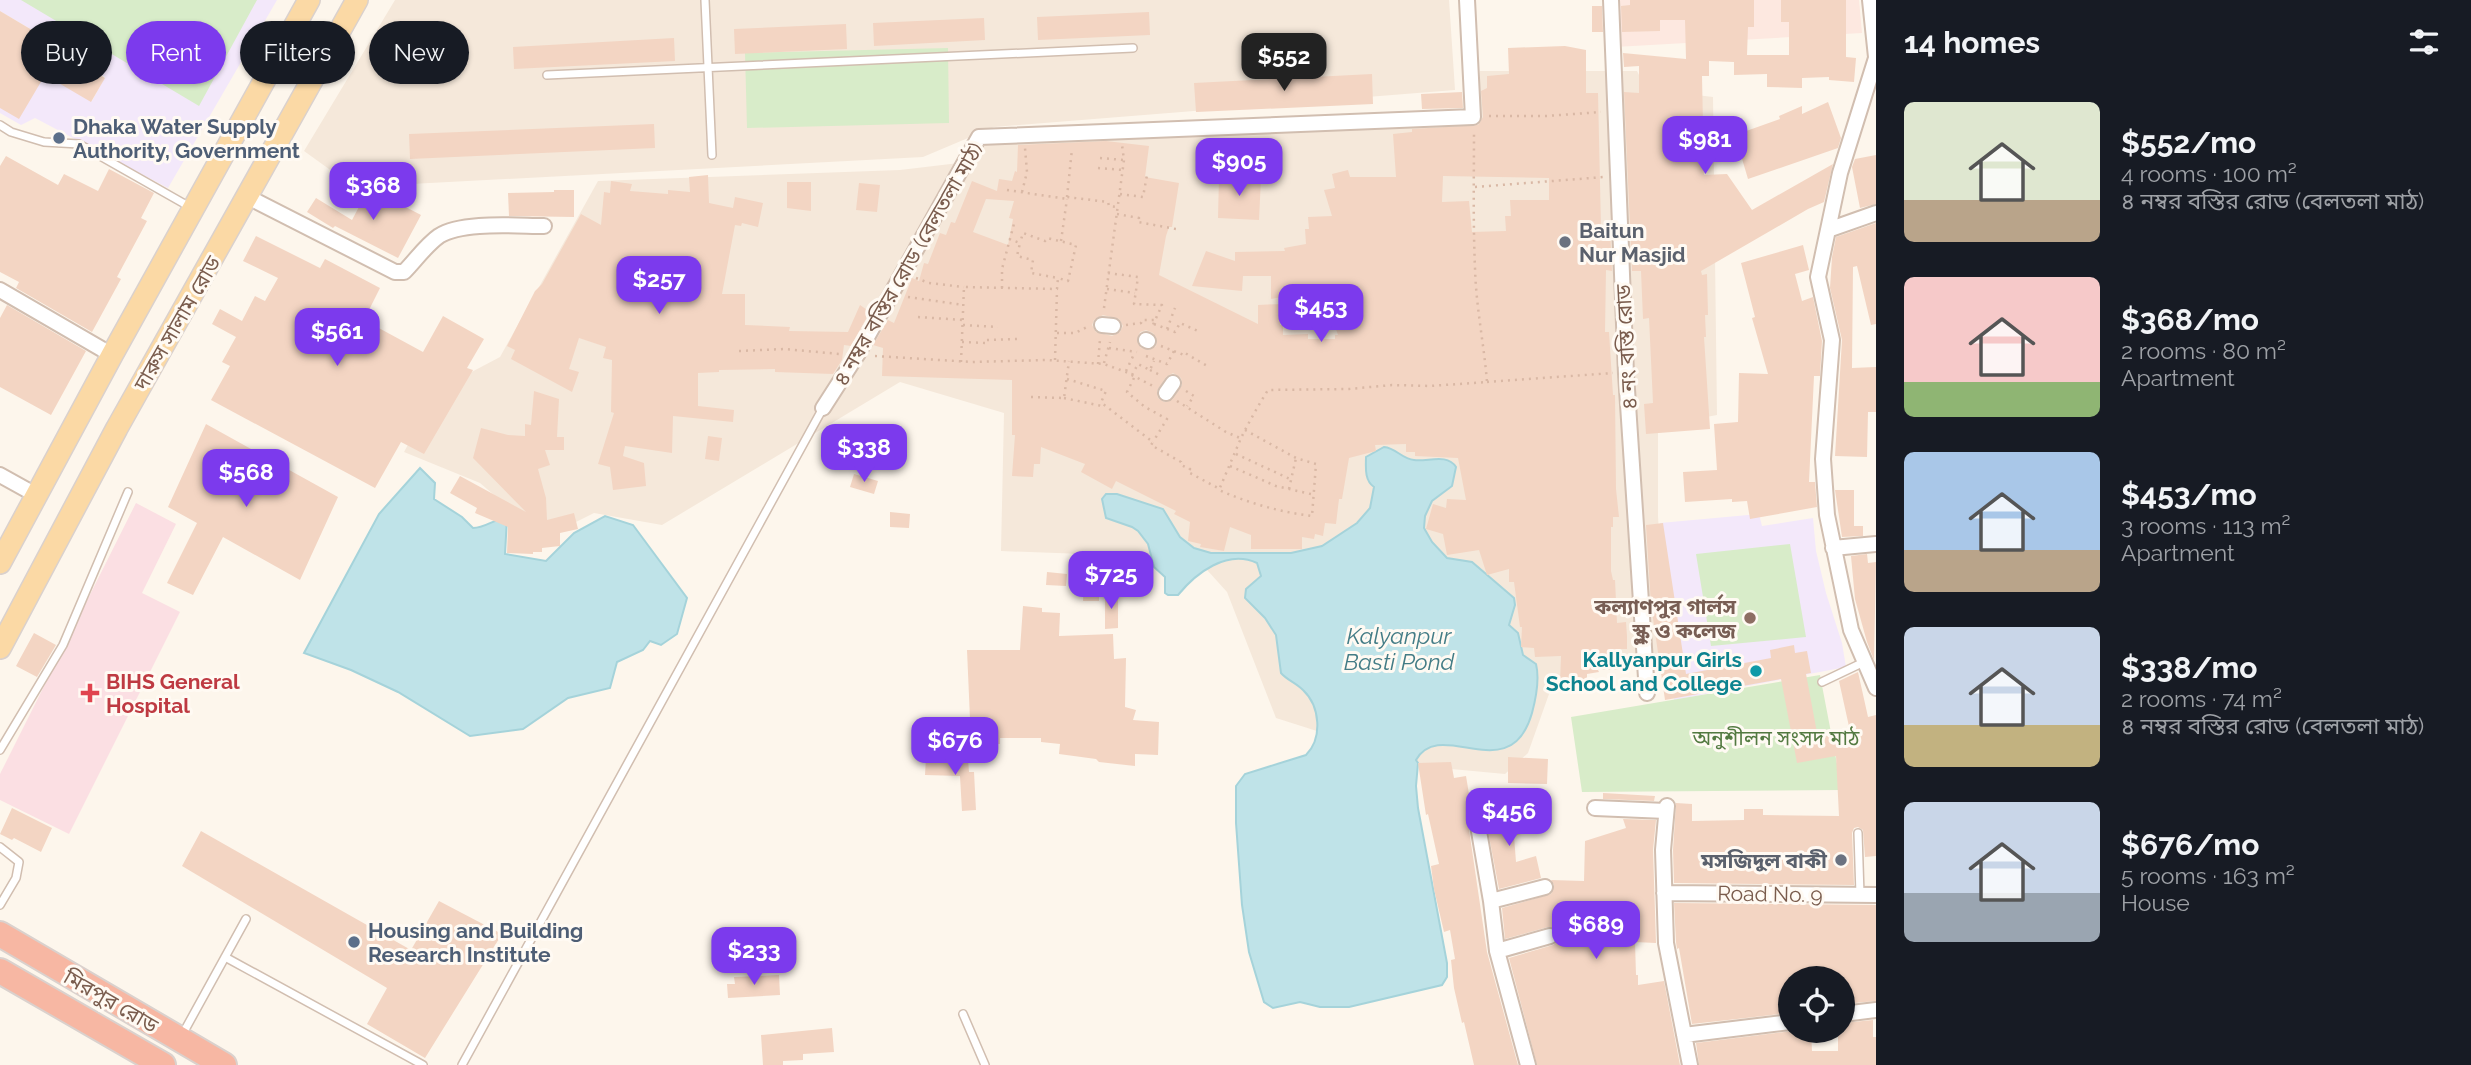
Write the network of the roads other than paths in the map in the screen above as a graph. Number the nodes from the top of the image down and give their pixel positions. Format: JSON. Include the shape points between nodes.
{"nodes":[{"id":1,"x":309,"y":0,"type":"edge"},
{"id":2,"x":357,"y":0,"type":"edge"},
{"id":3,"x":705,"y":0,"type":"edge"},
{"id":4,"x":1467,"y":0,"type":"edge"},
{"id":5,"x":1611,"y":0,"type":"edge"},
{"id":6,"x":1870,"y":0,"type":"edge"},
{"id":7,"x":1133,"y":48,"type":"dead end"},
{"id":8,"x":1876,"y":57,"type":"edge"},
{"id":9,"x":709,"y":69,"type":"junction"},
{"id":10,"x":547,"y":75,"type":"dead end"},
{"id":11,"x":0,"y":125,"type":"edge"},
{"id":12,"x":712,"y":156,"type":"dead end"},
{"id":13,"x":248,"y":197,"type":"junction"},
{"id":14,"x":193,"y":209,"type":"junction"},
{"id":15,"x":1876,"y":213,"type":"edge"},
{"id":16,"x":544,"y":226,"type":"dead end"},
{"id":17,"x":1828,"y":230,"type":"junction"},
{"id":18,"x":0,"y":290,"type":"edge"},
{"id":19,"x":112,"y":355,"type":"junction"},
{"id":20,"x":823,"y":408,"type":"joint"},
{"id":21,"x":0,"y":475,"type":"edge"},
{"id":22,"x":128,"y":492,"type":"dead end"},
{"id":23,"x":36,"y":495,"type":"junction"},
{"id":24,"x":1876,"y":544,"type":"edge"},
{"id":25,"x":1833,"y":548,"type":"junction"},
{"id":26,"x":0,"y":563,"type":"edge"},
{"id":27,"x":0,"y":648,"type":"edge"},
{"id":28,"x":1864,"y":663,"type":"junction"},
{"id":29,"x":1822,"y":682,"type":"dead end"},
{"id":30,"x":1876,"y":688,"type":"edge"},
{"id":31,"x":1647,"y":693,"type":"dead end"},
{"id":32,"x":0,"y":750,"type":"edge"},
{"id":33,"x":1595,"y":807,"type":"dead end"},
{"id":34,"x":1476,"y":814,"type":"dead end"},
{"id":35,"x":1858,"y":834,"type":"dead end"},
{"id":36,"x":0,"y":847,"type":"edge"},
{"id":37,"x":1545,"y":887,"type":"dead end"},
{"id":38,"x":1664,"y":893,"type":"junction"},
{"id":39,"x":1860,"y":895,"type":"junction"},
{"id":40,"x":1876,"y":895,"type":"edge"},
{"id":41,"x":1491,"y":901,"type":"junction"},
{"id":42,"x":0,"y":905,"type":"edge"},
{"id":43,"x":246,"y":919,"type":"dead end"},
{"id":44,"x":0,"y":934,"type":"edge"},
{"id":45,"x":1550,"y":936,"type":"dead end"},
{"id":46,"x":1497,"y":951,"type":"junction"},
{"id":47,"x":225,"y":957,"type":"junction"},
{"id":48,"x":0,"y":971,"type":"edge"},
{"id":49,"x":1876,"y":1010,"type":"edge"},
{"id":50,"x":1855,"y":1013,"type":"edge"},
{"id":51,"x":963,"y":1014,"type":"dead end"},
{"id":52,"x":1778,"y":1023,"type":"edge"},
{"id":53,"x":1684,"y":1035,"type":"junction"},
{"id":54,"x":178,"y":1040,"type":"junction"},
{"id":55,"x":163,"y":1065,"type":"edge"},
{"id":56,"x":224,"y":1065,"type":"edge"},
{"id":57,"x":423,"y":1065,"type":"edge"},
{"id":58,"x":461,"y":1065,"type":"edge"},
{"id":59,"x":985,"y":1065,"type":"edge"},
{"id":60,"x":1528,"y":1065,"type":"edge"},
{"id":61,"x":1690,"y":1065,"type":"edge"}],
"edges":[{"from":1,"to":14,"type":"main road","name":"দারুস সালাম রোড"},
{"from":2,"to":13,"type":"main road","name":"দারুস সালাম রোড"},
{"from":3,"to":9,"type":"lane"},
{"from":4,"to":20,"type":"street","name":"৪ নম্বর বস্তির রোড (বেলতলা মাঠ)","via":[[1472,117],[978,137]]},
{"from":5,"to":31,"type":"street","name":"৪ নং বস্তি রোড","via":[[1626,374]]},
{"from":6,"to":8,"type":"street"},
{"from":7,"to":9,"type":"lane"},
{"from":8,"to":17,"type":"street","via":[[1840,173]]},
{"from":9,"to":10,"type":"lane"},
{"from":9,"to":12,"type":"lane"},
{"from":11,"to":14,"type":"lane","via":[[44,142],[79,144]]},
{"from":13,"to":16,"type":"street","via":[[404,272],[442,234],[482,227]]},
{"from":13,"to":27,"type":"main road","name":"দারুস সালাম রোড"},
{"from":14,"to":19,"type":"main road","name":"দারুস সালাম রোড"},
{"from":15,"to":17,"type":"street"},
{"from":17,"to":25,"type":"street","via":[[1818,277],[1832,340],[1823,489]]},
{"from":18,"to":19,"type":"street"},
{"from":19,"to":23,"type":"main road","name":"দারুস সালাম রোড"},
{"from":20,"to":58,"type":"lane"},
{"from":21,"to":23,"type":"street"},
{"from":22,"to":32,"type":"lane","via":[[63,645]]},
{"from":23,"to":26,"type":"main road","name":"দারুস সালাম রোড"},
{"from":24,"to":25,"type":"street"},
{"from":25,"to":28,"type":"street"},
{"from":28,"to":29,"type":"lane"},
{"from":28,"to":30,"type":"street"},
{"from":33,"to":38,"type":"street","via":[[1667,809]]},
{"from":34,"to":41,"type":"street"},
{"from":35,"to":39,"type":"lane"},
{"from":36,"to":42,"type":"lane","via":[[19,862],[19,870]]},
{"from":37,"to":41,"type":"street"},
{"from":38,"to":39,"type":"street","name":"Road No. 9"},
{"from":38,"to":53,"type":"street","via":[[1666,943]]},
{"from":39,"to":40,"type":"street","name":"Road No. 9"},
{"from":41,"to":46,"type":"street"},
{"from":43,"to":47,"type":"lane"},
{"from":44,"to":54,"type":"highway","name":"মিরপুর রোড"},
{"from":45,"to":46,"type":"street"},
{"from":46,"to":60,"type":"street"},
{"from":47,"to":54,"type":"lane"},
{"from":47,"to":57,"type":"lane"},
{"from":48,"to":55,"type":"highway","name":"মিরপুর রোড"},
{"from":49,"to":50,"type":"street"},
{"from":51,"to":59,"type":"lane"},
{"from":52,"to":53,"type":"street"},
{"from":53,"to":61,"type":"street"},
{"from":54,"to":56,"type":"highway","name":"মিরপুর রোড"}]}
